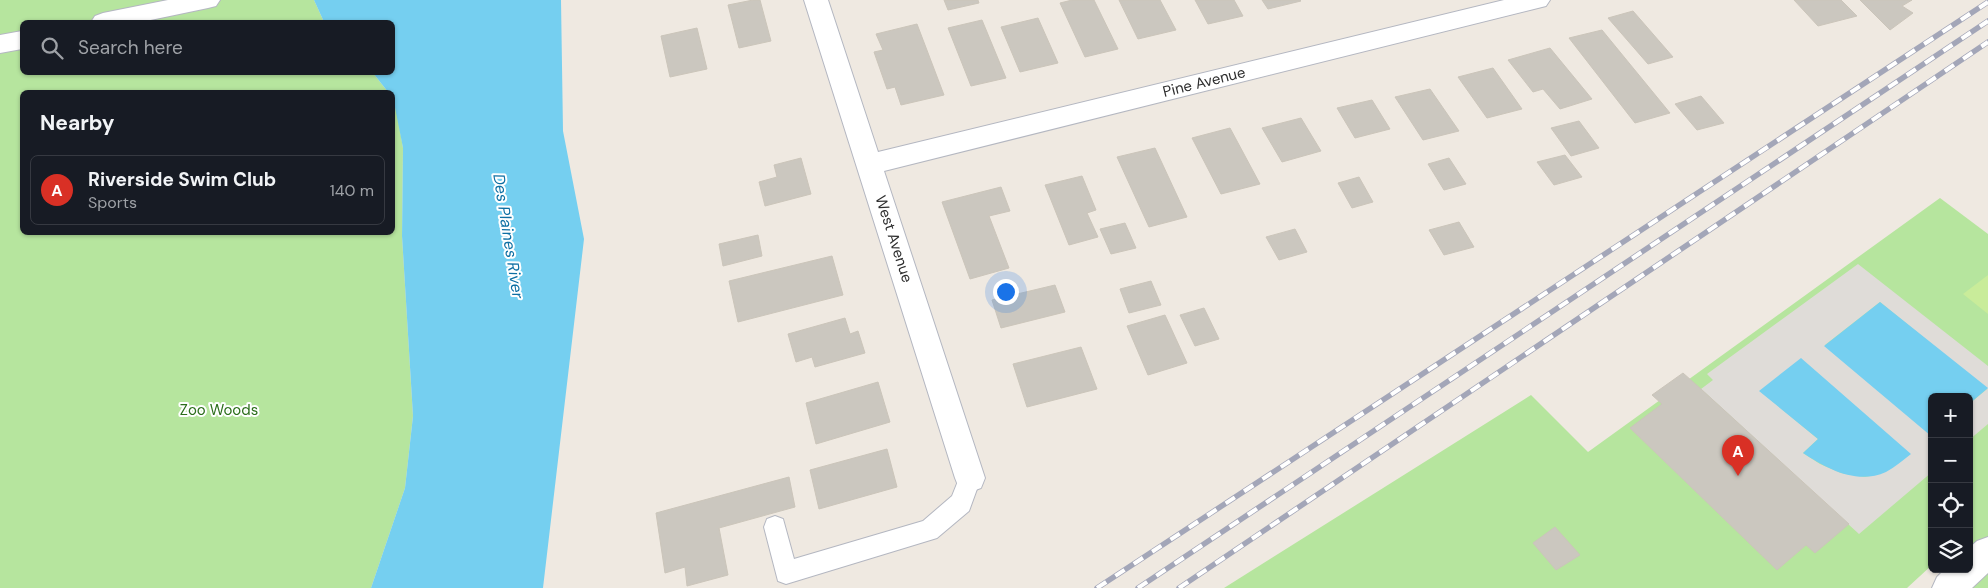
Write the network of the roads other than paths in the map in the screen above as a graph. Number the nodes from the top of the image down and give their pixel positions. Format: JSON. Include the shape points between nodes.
{"nodes":[{"id":1,"x":208,"y":0,"type":"edge"},
{"id":2,"x":816,"y":0,"type":"edge"},
{"id":3,"x":1538,"y":0,"type":"edge"},
{"id":4,"x":113,"y":20,"type":"edge"},
{"id":5,"x":20,"y":40,"type":"edge"},
{"id":6,"x":0,"y":44,"type":"edge"},
{"id":7,"x":870,"y":164,"type":"junction"},
{"id":8,"x":970,"y":478,"type":"joint"},
{"id":9,"x":776,"y":527,"type":"dead end"},
{"id":10,"x":1988,"y":552,"type":"edge"},
{"id":11,"x":1973,"y":565,"type":"edge"},
{"id":12,"x":1965,"y":573,"type":"edge"},
{"id":13,"x":1948,"y":588,"type":"edge"}],
"edges":[{"from":1,"to":4,"type":"street"},
{"from":2,"to":7,"type":"street","name":"West Avenue"},
{"from":3,"to":7,"type":"street","name":"Pine Avenue"},
{"from":5,"to":6,"type":"street"},
{"from":7,"to":8,"type":"street","name":"West Avenue"},
{"from":8,"to":9,"type":"lane","via":[[961,503],[930,530],[786,573]]},
{"from":10,"to":11,"type":"street"},
{"from":12,"to":13,"type":"street"}]}
